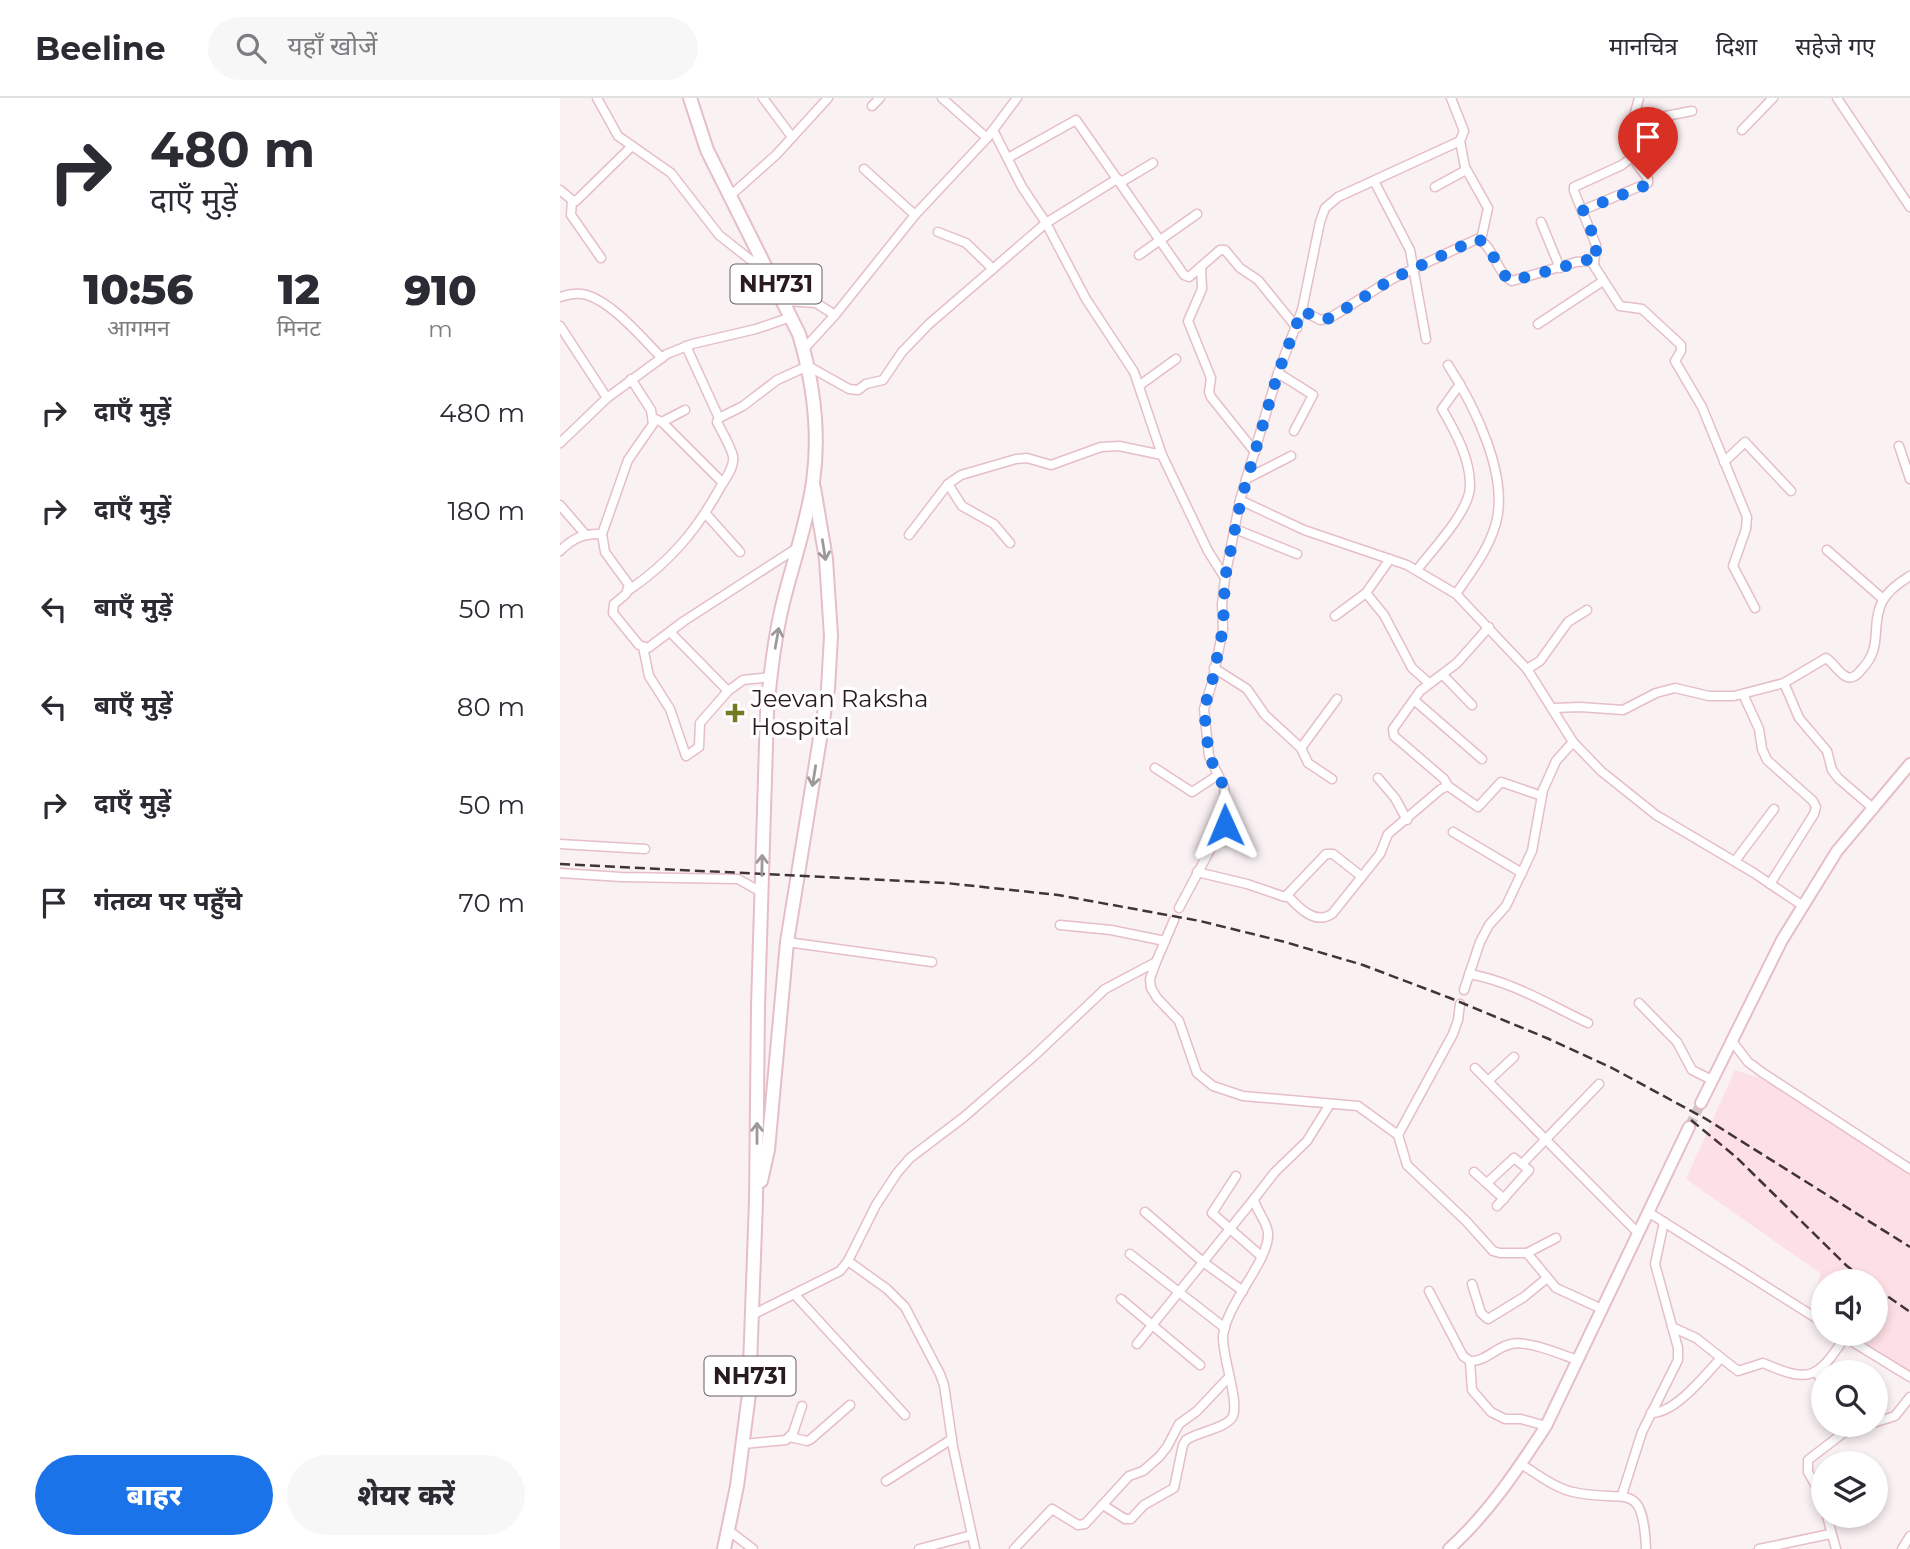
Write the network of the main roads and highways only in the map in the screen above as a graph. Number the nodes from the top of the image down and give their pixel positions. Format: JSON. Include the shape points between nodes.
{"nodes":[{"id":1,"x":690,"y":98,"type":"edge"},
{"id":2,"x":813,"y":483,"type":"junction"},
{"id":3,"x":1910,"y":764,"type":"edge"},
{"id":4,"x":1701,"y":1103,"type":"tunnel mouth"},
{"id":5,"x":1689,"y":1127,"type":"tunnel mouth"},
{"id":6,"x":756,"y":1201,"type":"junction"},
{"id":7,"x":724,"y":1549,"type":"edge"},
{"id":8,"x":1449,"y":1549,"type":"edge"}],
"edges":[{"from":1,"to":2,"type":"highway","number":"NH731","via":[[707,150],[785,301],[804,349],[815,426]]},
{"from":6,"to":2,"type":"highway","number":"NH731","one_way":true,"via":[[758,982],[770,677],[781,611]]},
{"from":2,"to":6,"type":"highway","number":"NH731","one_way":true,"via":[[826,559],[831,636],[828,689],[787,942],[768,1150]]},
{"from":3,"to":4,"type":"main road","via":[[1837,851],[1782,940]]},
{"from":5,"to":8,"type":"main road","via":[[1546,1426],[1476,1522]]},
{"from":6,"to":7,"type":"highway","number":"NH731","via":[[749,1394]]}]}
